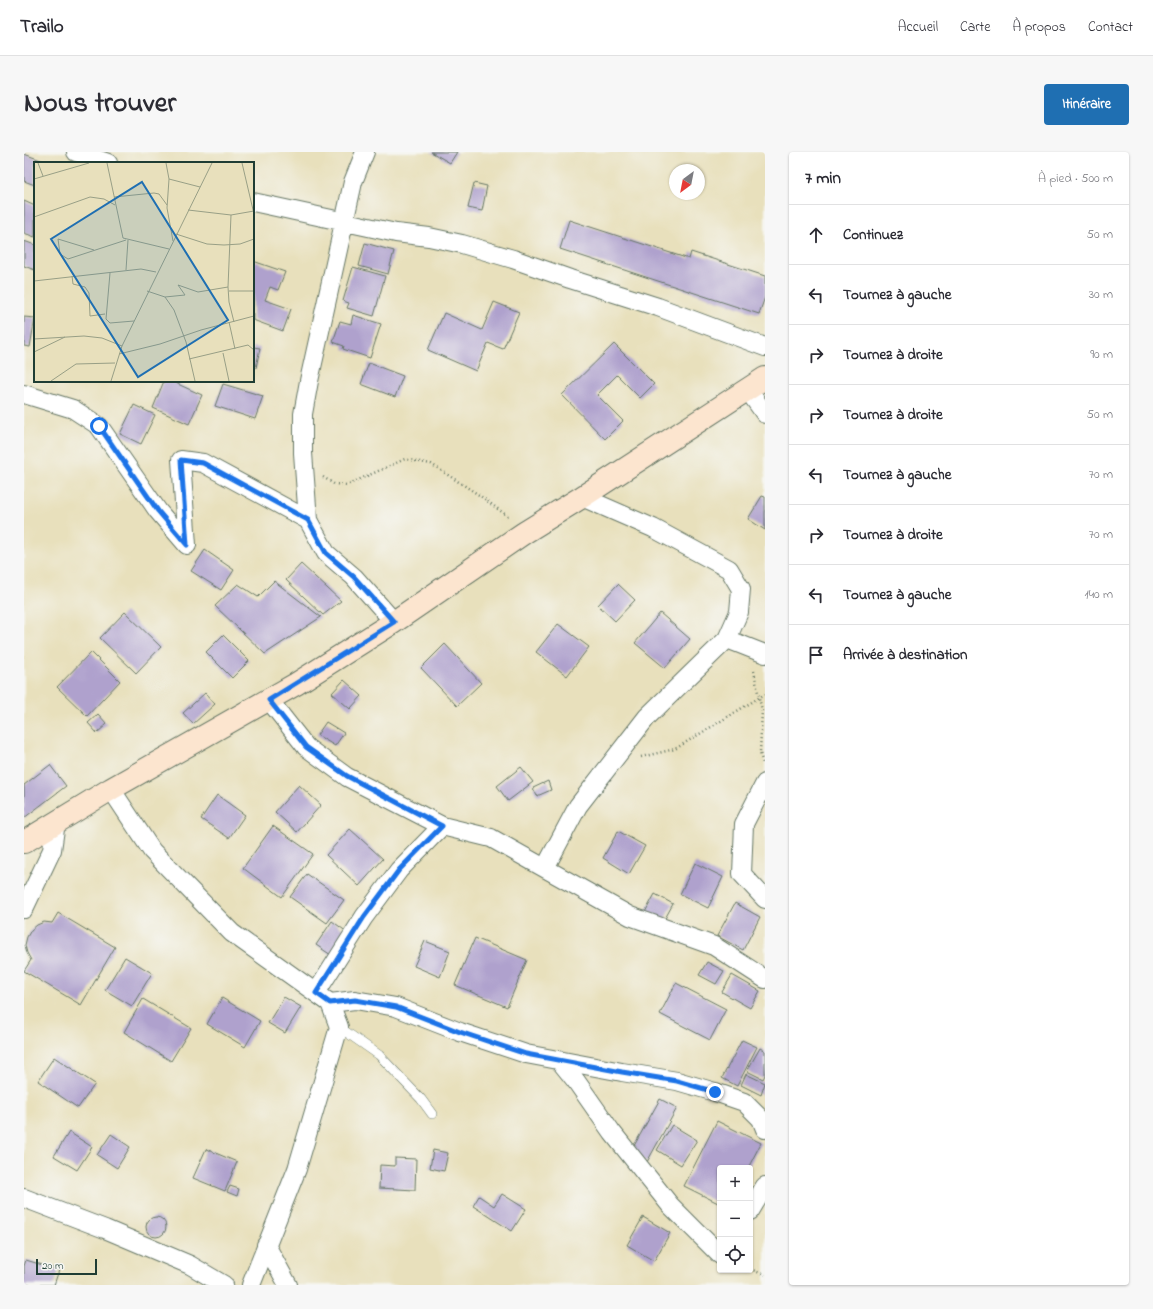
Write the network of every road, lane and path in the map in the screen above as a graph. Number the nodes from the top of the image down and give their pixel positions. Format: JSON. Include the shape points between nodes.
{"nodes":[{"id":1,"x":76,"y":152,"type":"edge"},
{"id":2,"x":365,"y":152,"type":"edge"},
{"id":3,"x":105,"y":162,"type":"edge"},
{"id":4,"x":254,"y":202,"type":"edge"},
{"id":5,"x":345,"y":222,"type":"junction"},
{"id":6,"x":765,"y":347,"type":"edge"},
{"id":7,"x":756,"y":384,"type":"edge"},
{"id":8,"x":24,"y":394,"type":"edge"},
{"id":9,"x":765,"y":414,"type":"edge"},
{"id":10,"x":303,"y":453,"type":"junction"},
{"id":11,"x":582,"y":497,"type":"junction"},
{"id":12,"x":308,"y":520,"type":"junction"},
{"id":13,"x":524,"y":533,"type":"junction"},
{"id":14,"x":394,"y":622,"type":"junction"},
{"id":15,"x":727,"y":639,"type":"junction"},
{"id":16,"x":758,"y":651,"type":"edge"},
{"id":17,"x":765,"y":694,"type":"edge"},
{"id":18,"x":759,"y":698,"type":"junction"},
{"id":19,"x":269,"y":700,"type":"junction"},
{"id":20,"x":611,"y":764,"type":"junction"},
{"id":21,"x":764,"y":774,"type":"edge"},
{"id":22,"x":111,"y":789,"type":"junction"},
{"id":23,"x":56,"y":822,"type":"junction"},
{"id":24,"x":442,"y":826,"type":"junction"},
{"id":25,"x":24,"y":842,"type":"edge"},
{"id":26,"x":546,"y":868,"type":"junction"},
{"id":27,"x":765,"y":899,"type":"edge"},
{"id":28,"x":24,"y":909,"type":"edge"},
{"id":29,"x":765,"y":979,"type":"edge"},
{"id":30,"x":323,"y":998,"type":"junction"},
{"id":31,"x":339,"y":1027,"type":"junction"},
{"id":32,"x":559,"y":1060,"type":"junction"},
{"id":33,"x":432,"y":1114,"type":"dead end"},
{"id":34,"x":765,"y":1129,"type":"edge"},
{"id":35,"x":765,"y":1186,"type":"edge"},
{"id":36,"x":24,"y":1198,"type":"edge"},
{"id":37,"x":753,"y":1206,"type":"edge"},
{"id":38,"x":266,"y":1245,"type":"junction"},
{"id":39,"x":717,"y":1252,"type":"edge"},
{"id":40,"x":753,"y":1270,"type":"edge"},
{"id":41,"x":765,"y":1275,"type":"edge"},
{"id":42,"x":224,"y":1285,"type":"edge"},
{"id":43,"x":251,"y":1285,"type":"edge"},
{"id":44,"x":288,"y":1285,"type":"edge"}],
"edges":[{"from":1,"to":3,"type":"street"},
{"from":2,"to":5,"type":"street","via":[[353,182]]},
{"from":4,"to":5,"type":"street"},
{"from":5,"to":6,"type":"street","via":[[447,240],[513,259],[658,307]]},
{"from":5,"to":10,"type":"street","via":[[303,414]]},
{"from":7,"to":9,"type":"street"},
{"from":7,"to":11,"type":"main road"},
{"from":8,"to":12,"type":"street","via":[[73,409],[99,426],[158,511],[187,545],[181,460],[203,463]]},
{"from":10,"to":12,"type":"street"},
{"from":10,"to":13,"type":"path","via":[[318,474],[334,484],[347,485],[405,459],[431,464],[479,495],[512,520]]},
{"from":11,"to":13,"type":"main road"},
{"from":11,"to":15,"type":"street","via":[[653,528],[729,569],[741,590],[739,612]]},
{"from":12,"to":14,"type":"street","via":[[326,553],[354,577]]},
{"from":13,"to":14,"type":"main road"},
{"from":14,"to":19,"type":"main road"},
{"from":15,"to":16,"type":"street"},
{"from":15,"to":20,"type":"street","via":[[647,717]]},
{"from":16,"to":18,"type":"path"},
{"from":17,"to":18,"type":"path"},
{"from":18,"to":20,"type":"path","via":[[675,749]]},
{"from":18,"to":21,"type":"path","via":[[762,710],[760,753]]},
{"from":19,"to":22,"type":"main road"},
{"from":19,"to":24,"type":"street","via":[[306,747],[347,776]]},
{"from":20,"to":26,"type":"street","via":[[578,806]]},
{"from":21,"to":27,"type":"street","via":[[744,824],[742,874]]},
{"from":22,"to":23,"type":"main road"},
{"from":22,"to":30,"type":"street","via":[[152,851],[232,933]]},
{"from":23,"to":25,"type":"main road"},
{"from":23,"to":28,"type":"street","via":[[52,850]]},
{"from":24,"to":26,"type":"street","via":[[491,838]]},
{"from":24,"to":30,"type":"street","via":[[399,870],[364,917]]},
{"from":26,"to":29,"type":"street","via":[[630,916],[714,946]]},
{"from":30,"to":31,"type":"street"},
{"from":30,"to":32,"type":"street","via":[[396,1007],[526,1054]]},
{"from":31,"to":33,"type":"lane","via":[[379,1055]]},
{"from":31,"to":38,"type":"street","via":[[297,1169]]},
{"from":32,"to":34,"type":"street","via":[[677,1081],[715,1092],[744,1102],[762,1119]]},
{"from":32,"to":39,"type":"street","via":[[670,1205]]},
{"from":35,"to":37,"type":"street"},
{"from":36,"to":42,"type":"street","via":[[190,1265]]},
{"from":38,"to":43,"type":"street"},
{"from":38,"to":44,"type":"street"},
{"from":40,"to":41,"type":"path"}]}
